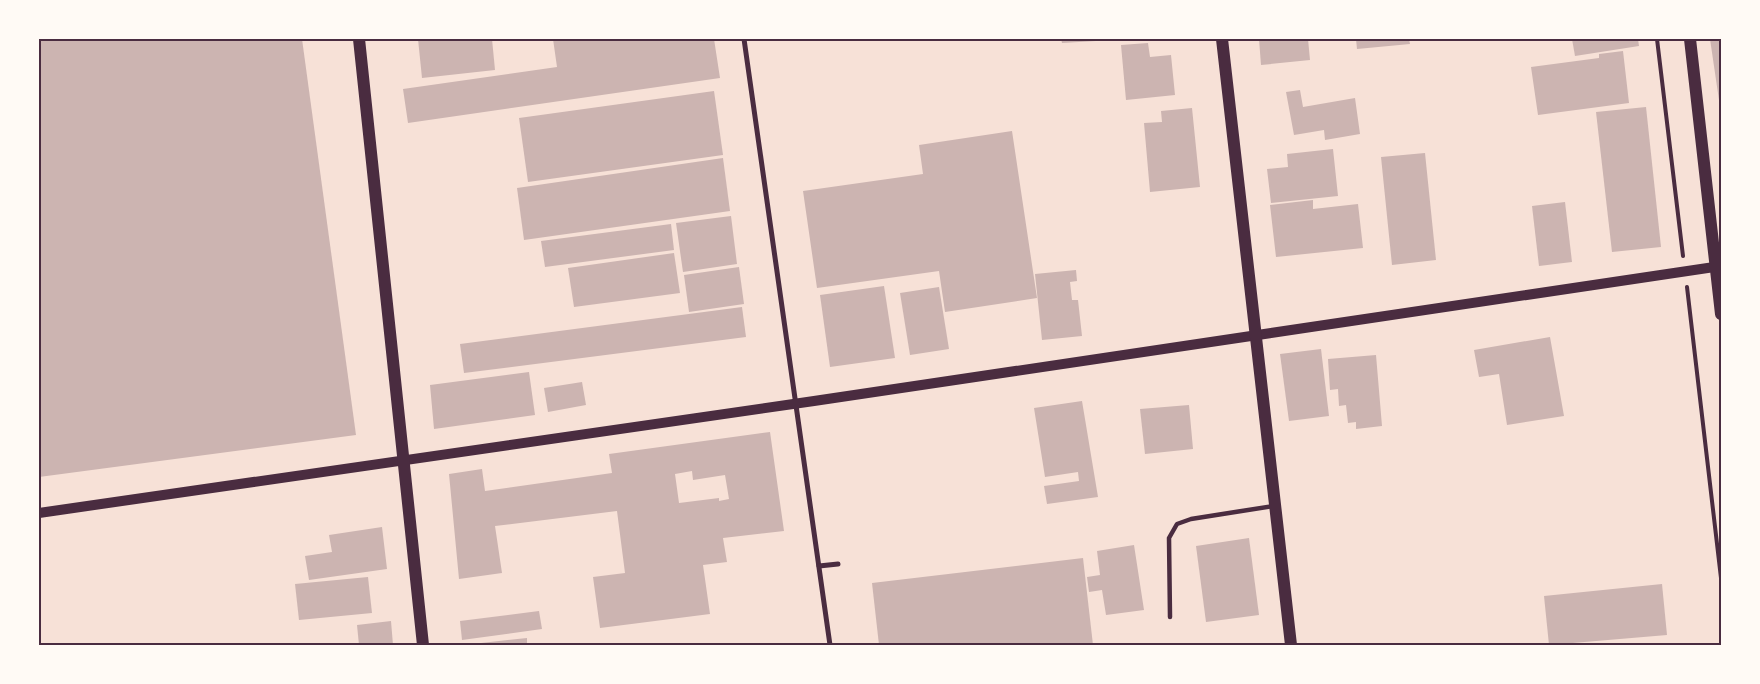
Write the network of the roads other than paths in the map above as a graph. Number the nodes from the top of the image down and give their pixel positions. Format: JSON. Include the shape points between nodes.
{"nodes":[{"id":1,"x":359,"y":39,"type":"edge"},
{"id":2,"x":744,"y":39,"type":"edge"},
{"id":3,"x":1222,"y":39,"type":"edge"},
{"id":4,"x":1690,"y":39,"type":"edge"},
{"id":5,"x":1718,"y":266,"type":"edge"},
{"id":6,"x":1721,"y":314,"type":"edge"},
{"id":7,"x":1256,"y":335,"type":"junction"},
{"id":8,"x":796,"y":403,"type":"junction"},
{"id":9,"x":404,"y":460,"type":"junction"},
{"id":10,"x":1275,"y":506,"type":"junction"},
{"id":11,"x":39,"y":513,"type":"edge"},
{"id":12,"x":838,"y":564,"type":"dead end"},
{"id":13,"x":819,"y":566,"type":"junction"},
{"id":14,"x":1170,"y":617,"type":"dead end"},
{"id":15,"x":423,"y":645,"type":"edge"},
{"id":16,"x":830,"y":645,"type":"edge"},
{"id":17,"x":1292,"y":645,"type":"edge"}],
"edges":[{"from":1,"to":9,"type":"main road"},
{"from":2,"to":8,"type":"street"},
{"from":3,"to":7,"type":"main road"},
{"from":4,"to":5,"type":"main road"},
{"from":5,"to":6,"type":"main road"},
{"from":5,"to":7,"type":"street"},
{"from":7,"to":8,"type":"street"},
{"from":7,"to":10,"type":"main road"},
{"from":8,"to":9,"type":"street"},
{"from":8,"to":13,"type":"street"},
{"from":9,"to":11,"type":"street"},
{"from":9,"to":15,"type":"main road"},
{"from":10,"to":14,"type":"lane","via":[[1177,524],[1169,538]]},
{"from":10,"to":17,"type":"main road"},
{"from":12,"to":13,"type":"street"},
{"from":13,"to":16,"type":"street"}]}
